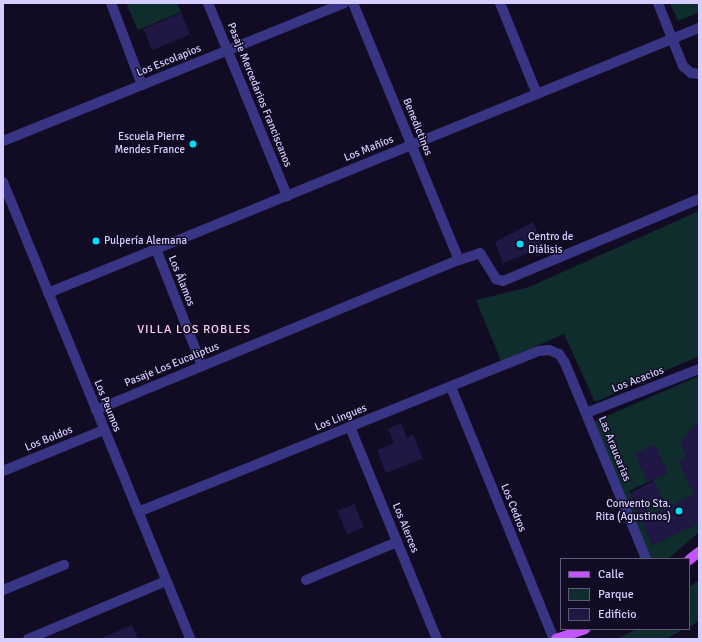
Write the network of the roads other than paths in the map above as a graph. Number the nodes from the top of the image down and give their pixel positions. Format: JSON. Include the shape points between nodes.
{"nodes":[{"id":1,"x":111,"y":3,"type":"edge"},
{"id":2,"x":208,"y":3,"type":"edge"},
{"id":3,"x":344,"y":3,"type":"edge"},
{"id":4,"x":353,"y":3,"type":"edge"},
{"id":5,"x":500,"y":3,"type":"edge"},
{"id":6,"x":658,"y":3,"type":"edge"},
{"id":7,"x":699,"y":28,"type":"edge"},
{"id":8,"x":672,"y":39,"type":"junction"},
{"id":9,"x":228,"y":50,"type":"junction"},
{"id":10,"x":699,"y":74,"type":"edge"},
{"id":11,"x":142,"y":85,"type":"junction"},
{"id":12,"x":537,"y":94,"type":"junction"},
{"id":13,"x":3,"y":141,"type":"edge"},
{"id":14,"x":411,"y":145,"type":"junction"},
{"id":15,"x":3,"y":182,"type":"edge"},
{"id":16,"x":287,"y":196,"type":"junction"},
{"id":17,"x":699,"y":199,"type":"edge"},
{"id":18,"x":156,"y":249,"type":"junction"},
{"id":19,"x":459,"y":260,"type":"junction"},
{"id":20,"x":48,"y":293,"type":"junction"},
{"id":21,"x":554,"y":351,"type":"joint"},
{"id":22,"x":202,"y":366,"type":"junction"},
{"id":23,"x":699,"y":369,"type":"edge"},
{"id":24,"x":451,"y":387,"type":"junction"},
{"id":25,"x":96,"y":410,"type":"junction"},
{"id":26,"x":586,"y":413,"type":"junction"},
{"id":27,"x":350,"y":427,"type":"junction"},
{"id":28,"x":104,"y":430,"type":"junction"},
{"id":29,"x":3,"y":471,"type":"edge"},
{"id":30,"x":138,"y":512,"type":"junction"},
{"id":31,"x":397,"y":542,"type":"junction"},
{"id":32,"x":699,"y":552,"type":"edge"},
{"id":33,"x":646,"y":558,"type":"edge"},
{"id":34,"x":690,"y":559,"type":"edge"},
{"id":35,"x":64,"y":565,"type":"dead end"},
{"id":36,"x":166,"y":580,"type":"junction"},
{"id":37,"x":306,"y":580,"type":"dead end"},
{"id":38,"x":3,"y":590,"type":"edge"},
{"id":39,"x":582,"y":630,"type":"edge"},
{"id":40,"x":28,"y":639,"type":"edge"},
{"id":41,"x":190,"y":639,"type":"edge"},
{"id":42,"x":437,"y":639,"type":"edge"},
{"id":43,"x":555,"y":639,"type":"edge"}],
"edges":[{"from":1,"to":11,"type":"street"},
{"from":2,"to":9,"type":"street","name":"Pasaje Mercedarios Franciscanos"},
{"from":3,"to":9,"type":"street","name":"Los Escolapios"},
{"from":4,"to":14,"type":"street","name":"Benedictinos"},
{"from":5,"to":12,"type":"street"},
{"from":6,"to":8,"type":"street"},
{"from":7,"to":8,"type":"street","name":"Los Mañíos"},
{"from":8,"to":10,"type":"street","via":[[683,66],[692,73]]},
{"from":8,"to":12,"type":"street","name":"Los Mañíos"},
{"from":9,"to":11,"type":"street","name":"Los Escolapios"},
{"from":9,"to":16,"type":"street","name":"Pasaje Mercedarios Franciscanos"},
{"from":11,"to":13,"type":"street","name":"Los Escolapios"},
{"from":12,"to":14,"type":"street","name":"Los Mañíos"},
{"from":14,"to":16,"type":"street","name":"Los Mañíos"},
{"from":14,"to":19,"type":"street","name":"Benedictinos"},
{"from":15,"to":20,"type":"street","name":"Los Peumos"},
{"from":16,"to":18,"type":"street","name":"Los Mañíos"},
{"from":17,"to":19,"type":"street","via":[[507,280],[496,279],[480,253]]},
{"from":18,"to":20,"type":"street","name":"Los Mañíos"},
{"from":18,"to":22,"type":"street","name":"Los Álamos"},
{"from":19,"to":22,"type":"street","name":"Pasaje Los Eucaliptus"},
{"from":20,"to":25,"type":"street","name":"Los Peumos"},
{"from":21,"to":24,"type":"street","name":"Los Lingues","via":[[539,351]]},
{"from":21,"to":26,"type":"street","name":"Las Araucarias","via":[[563,358]]},
{"from":22,"to":25,"type":"street","name":"Pasaje Los Eucaliptus"},
{"from":23,"to":26,"type":"street","name":"Los Acacios"},
{"from":24,"to":27,"type":"street","name":"Los Lingues"},
{"from":24,"to":43,"type":"street","name":"Los Cedros"},
{"from":25,"to":28,"type":"street","name":"Los Peumos"},
{"from":26,"to":33,"type":"street","name":"Las Araucarias"},
{"from":27,"to":30,"type":"street","name":"Los Lingues"},
{"from":27,"to":31,"type":"street","name":"Los Alerces"},
{"from":28,"to":29,"type":"street","name":"Los Boldos"},
{"from":28,"to":30,"type":"street","name":"Los Peumos"},
{"from":30,"to":36,"type":"street","name":"Los Peumos"},
{"from":31,"to":37,"type":"street"},
{"from":31,"to":42,"type":"street","name":"Los Alerces"},
{"from":32,"to":34,"type":"main road"},
{"from":35,"to":38,"type":"street"},
{"from":36,"to":40,"type":"street"},
{"from":36,"to":41,"type":"street","name":"Los Peumos"},
{"from":39,"to":43,"type":"main road"}]}
